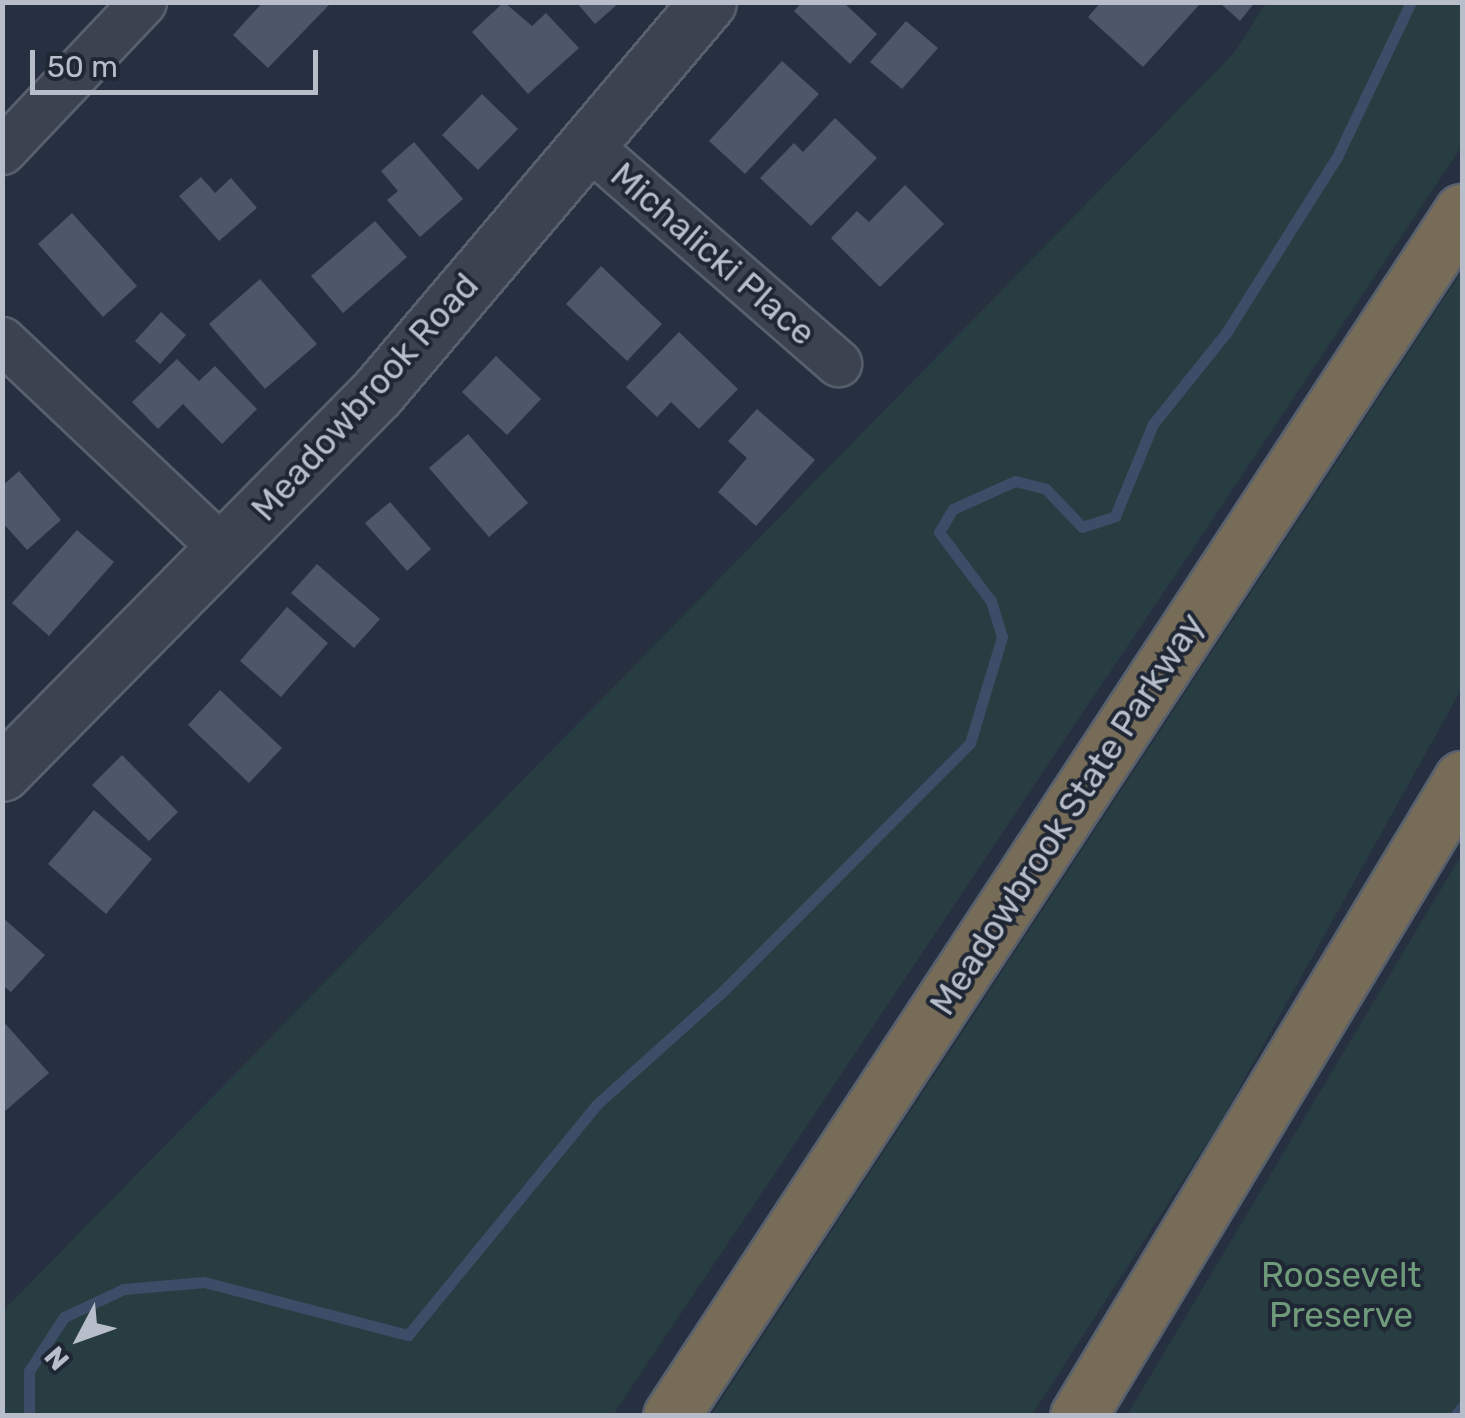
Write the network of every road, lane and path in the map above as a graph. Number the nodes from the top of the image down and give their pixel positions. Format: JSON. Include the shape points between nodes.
{"nodes":[{"id":1,"x":142,"y":2,"type":"edge"},
{"id":2,"x":708,"y":2,"type":"edge"},
{"id":3,"x":588,"y":146,"type":"junction"},
{"id":4,"x":2,"y":150,"type":"edge"},
{"id":5,"x":1462,"y":212,"type":"edge"},
{"id":6,"x":2,"y":340,"type":"edge"},
{"id":7,"x":838,"y":363,"type":"dead end"},
{"id":8,"x":224,"y":550,"type":"junction"},
{"id":9,"x":2,"y":773,"type":"edge"},
{"id":10,"x":1462,"y":779,"type":"edge"},
{"id":11,"x":671,"y":1416,"type":"edge"},
{"id":12,"x":1078,"y":1416,"type":"edge"}],
"edges":[{"from":1,"to":4,"type":"street"},
{"from":2,"to":3,"type":"street","name":"Meadowbrook Road"},
{"from":3,"to":7,"type":"street","name":"Michalicki Place"},
{"from":3,"to":8,"type":"street","name":"Meadowbrook Road","via":[[377,393]]},
{"from":5,"to":11,"type":"highway","name":"Meadowbrook State Parkway"},
{"from":6,"to":8,"type":"street"},
{"from":8,"to":9,"type":"street","name":"Meadowbrook Road"},
{"from":10,"to":12,"type":"highway"}]}
